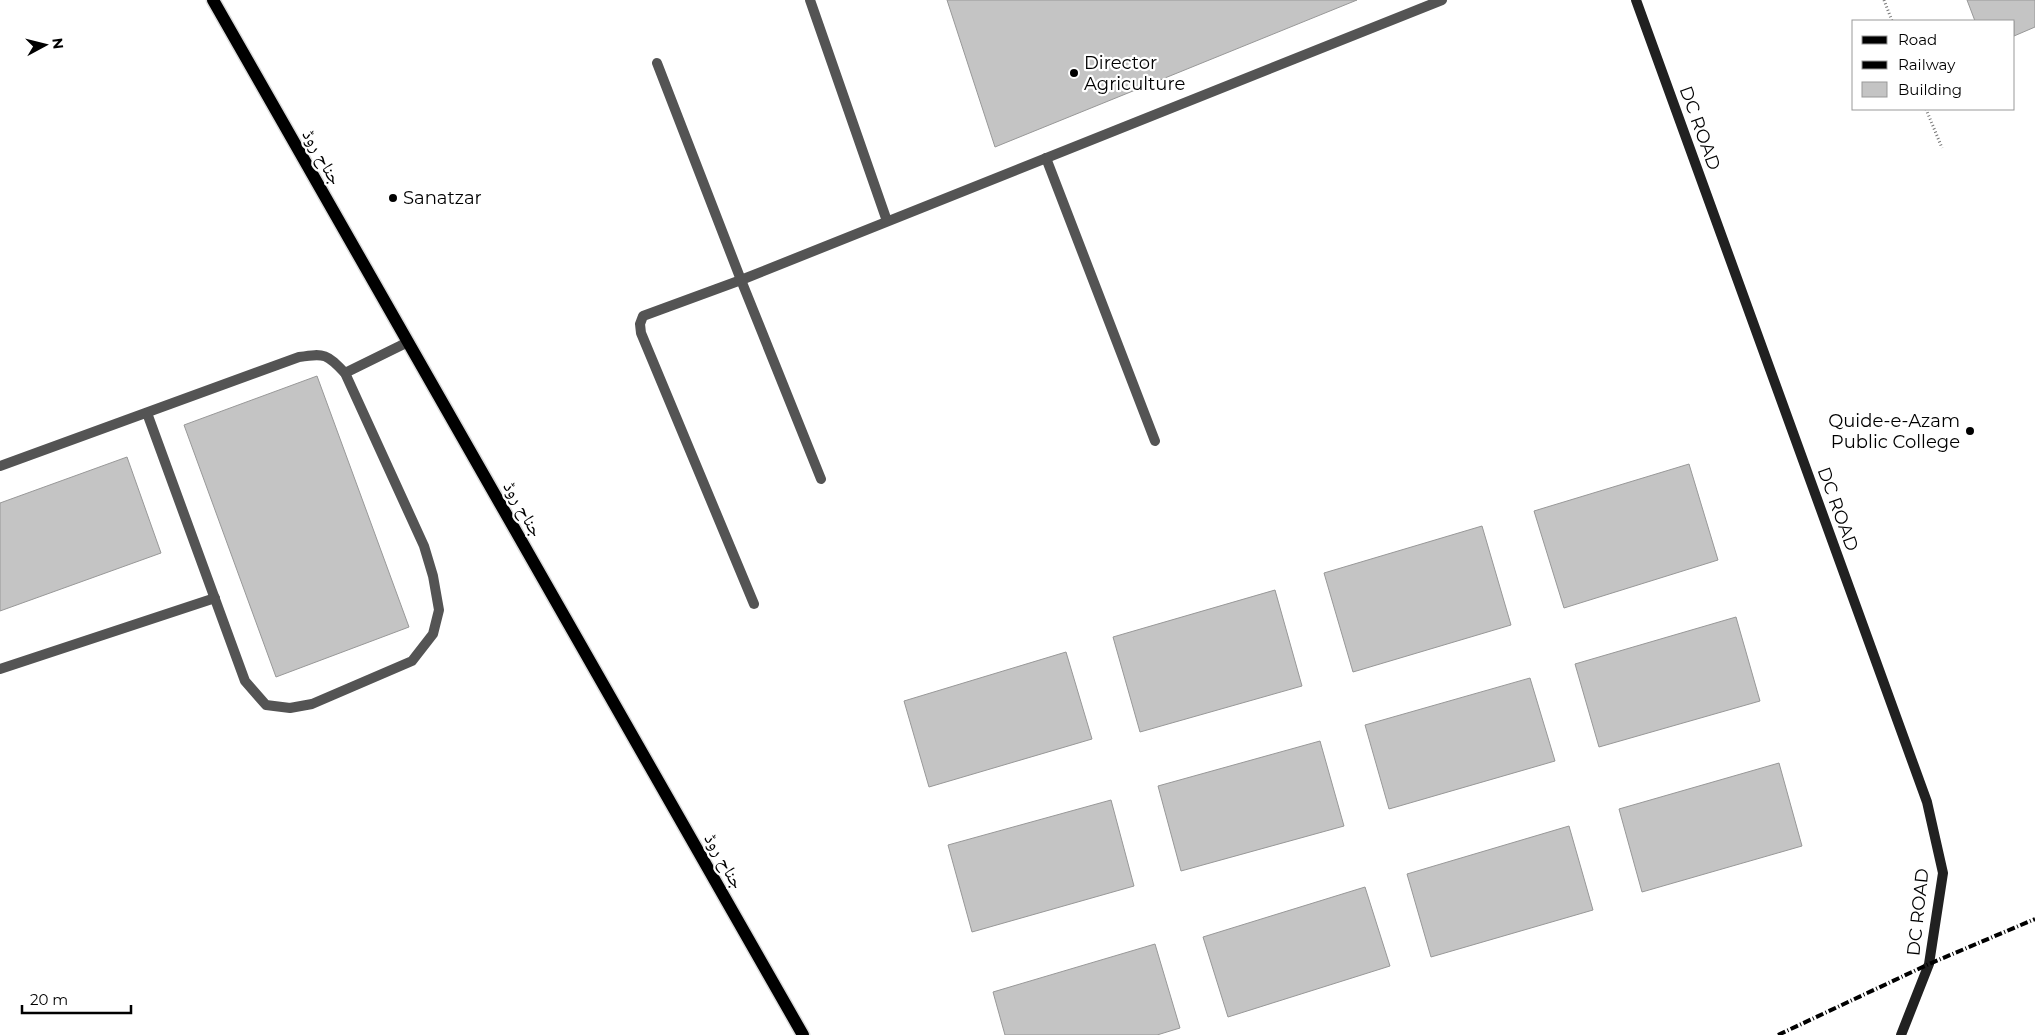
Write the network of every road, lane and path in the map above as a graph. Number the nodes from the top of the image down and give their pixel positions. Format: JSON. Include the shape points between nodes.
{"nodes":[{"id":1,"x":213,"y":0,"type":"edge"},
{"id":2,"x":810,"y":0,"type":"edge"},
{"id":3,"x":1442,"y":0,"type":"edge"},
{"id":4,"x":1636,"y":0,"type":"edge"},
{"id":5,"x":1884,"y":0,"type":"edge"},
{"id":6,"x":1892,"y":20,"type":"edge"},
{"id":7,"x":657,"y":63,"type":"dead end"},
{"id":8,"x":1926,"y":110,"type":"edge"},
{"id":9,"x":1942,"y":148,"type":"dead end"},
{"id":10,"x":1046,"y":158,"type":"junction"},
{"id":11,"x":887,"y":221,"type":"junction"},
{"id":12,"x":741,"y":280,"type":"junction"},
{"id":13,"x":408,"y":342,"type":"junction"},
{"id":14,"x":345,"y":372,"type":"junction"},
{"id":15,"x":146,"y":413,"type":"junction"},
{"id":16,"x":1155,"y":441,"type":"dead end"},
{"id":17,"x":0,"y":466,"type":"edge"},
{"id":18,"x":821,"y":479,"type":"dead end"},
{"id":19,"x":215,"y":598,"type":"junction"},
{"id":20,"x":754,"y":604,"type":"dead end"},
{"id":21,"x":0,"y":669,"type":"edge"},
{"id":22,"x":803,"y":1035,"type":"edge"},
{"id":23,"x":1901,"y":1035,"type":"edge"}],
"edges":[{"from":1,"to":13,"type":"main road","name":"جناح روڈ"},
{"from":2,"to":11,"type":"street"},
{"from":3,"to":10,"type":"street"},
{"from":4,"to":23,"type":"main road","name":"DC ROAD","via":[[1927,802],[1943,873],[1929,964]]},
{"from":5,"to":6,"type":"path"},
{"from":7,"to":12,"type":"street"},
{"from":8,"to":9,"type":"path"},
{"from":10,"to":11,"type":"street"},
{"from":10,"to":16,"type":"street"},
{"from":11,"to":12,"type":"street"},
{"from":12,"to":18,"type":"street"},
{"from":12,"to":20,"type":"street","via":[[643,316],[640,324]]},
{"from":13,"to":14,"type":"street"},
{"from":13,"to":22,"type":"main road","name":"جناح روڈ"},
{"from":14,"to":15,"type":"street","via":[[330,357],[316,354],[299,356]]},
{"from":14,"to":19,"type":"street","via":[[424,546],[439,610],[433,634],[412,661],[312,704],[290,708],[266,705],[245,682]]},
{"from":15,"to":17,"type":"street"},
{"from":15,"to":19,"type":"street"},
{"from":19,"to":21,"type":"street"}]}
